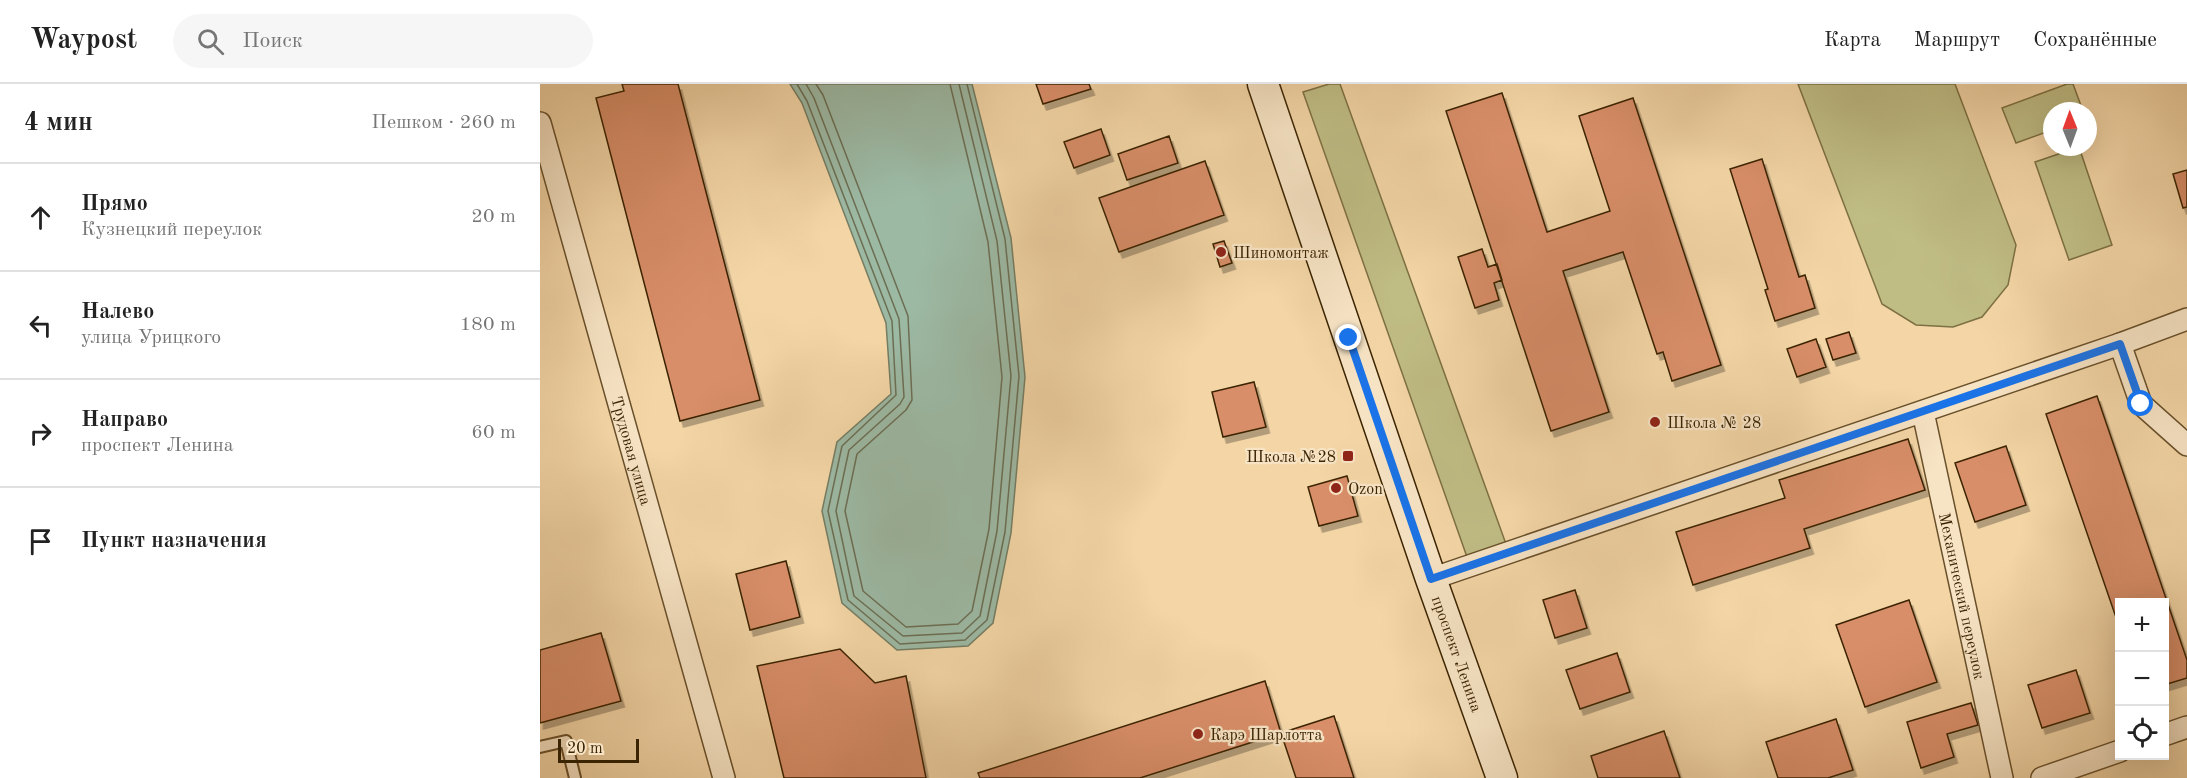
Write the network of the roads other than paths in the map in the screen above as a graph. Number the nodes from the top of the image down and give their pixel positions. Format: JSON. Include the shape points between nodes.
{"nodes":[{"id":1,"x":1263,"y":84,"type":"edge"},
{"id":2,"x":540,"y":123,"type":"edge"},
{"id":3,"x":2187,"y":319,"type":"edge"},
{"id":4,"x":2120,"y":344,"type":"junction"},
{"id":5,"x":1923,"y":412,"type":"junction"},
{"id":6,"x":2187,"y":445,"type":"edge"},
{"id":7,"x":1431,"y":579,"type":"junction"},
{"id":8,"x":2187,"y":727,"type":"edge"},
{"id":9,"x":2169,"y":733,"type":"edge"},
{"id":10,"x":540,"y":747,"type":"edge"},
{"id":11,"x":2115,"y":753,"type":"edge"},
{"id":12,"x":575,"y":778,"type":"edge"},
{"id":13,"x":724,"y":778,"type":"edge"},
{"id":14,"x":1503,"y":778,"type":"edge"},
{"id":15,"x":2001,"y":778,"type":"edge"},
{"id":16,"x":2042,"y":778,"type":"edge"}],
"edges":[{"from":1,"to":7,"type":"main road","name":"проспект Ленина"},
{"from":2,"to":13,"type":"street","name":"Трудовая улица"},
{"from":3,"to":4,"type":"street"},
{"from":4,"to":5,"type":"street"},
{"from":4,"to":6,"type":"street","via":[[2141,404]]},
{"from":5,"to":7,"type":"street"},
{"from":5,"to":15,"type":"street","name":"Механический переулок"},
{"from":7,"to":14,"type":"main road","name":"проспект Ленина"},
{"from":8,"to":9,"type":"street"},
{"from":10,"to":12,"type":"lane","via":[[566,741]]},
{"from":11,"to":16,"type":"street"}]}
